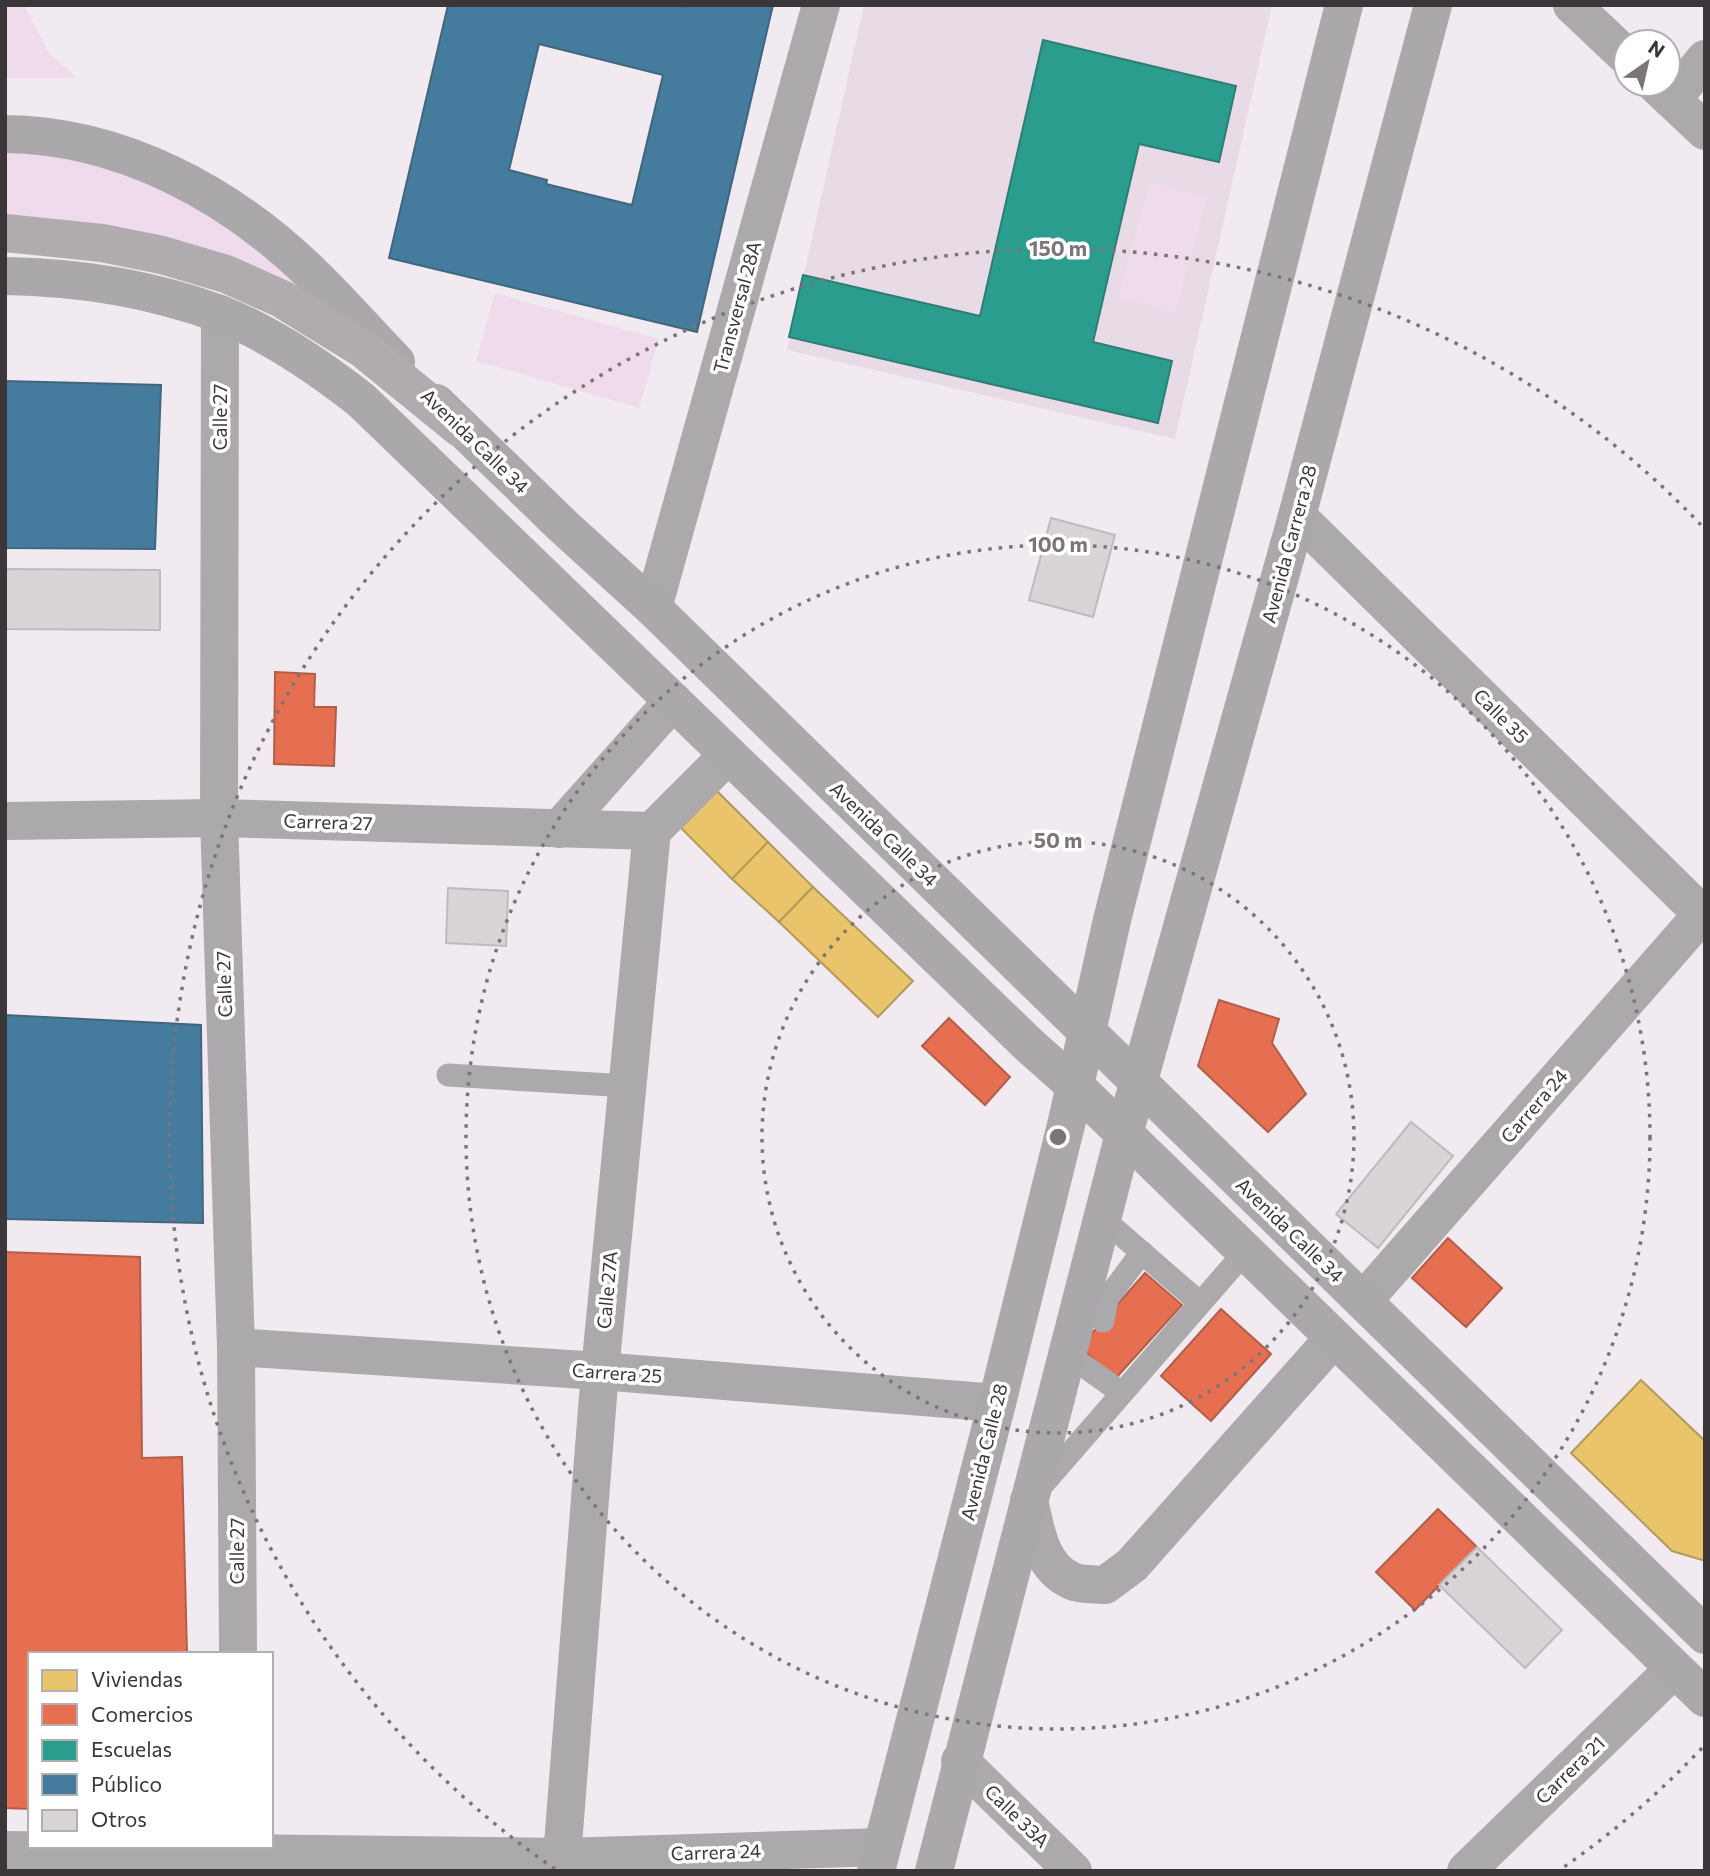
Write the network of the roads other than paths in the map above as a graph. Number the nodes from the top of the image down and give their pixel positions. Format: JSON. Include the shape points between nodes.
{"nodes":[{"id":1,"x":821,"y":5,"type":"edge"},
{"id":2,"x":1343,"y":5,"type":"edge"},
{"id":3,"x":1433,"y":5,"type":"edge"},
{"id":4,"x":1572,"y":5,"type":"edge"},
{"id":5,"x":1612,"y":43,"type":"edge"},
{"id":6,"x":1705,"y":59,"type":"edge"},
{"id":7,"x":1682,"y":78,"type":"edge"},
{"id":8,"x":1670,"y":98,"type":"edge"},
{"id":9,"x":1705,"y":131,"type":"edge"},
{"id":10,"x":5,"y":134,"type":"edge"},
{"id":11,"x":5,"y":233,"type":"edge"},
{"id":12,"x":5,"y":276,"type":"edge"},
{"id":13,"x":220,"y":314,"type":"junction"},
{"id":14,"x":460,"y":428,"type":"junction"},
{"id":15,"x":1297,"y":516,"type":"junction"},
{"id":16,"x":653,"y":608,"type":"junction"},
{"id":17,"x":673,"y":701,"type":"junction"},
{"id":18,"x":728,"y":755,"type":"junction"},
{"id":19,"x":219,"y":818,"type":"junction"},
{"id":20,"x":5,"y":821,"type":"edge"},
{"id":21,"x":559,"y":829,"type":"junction"},
{"id":22,"x":652,"y":831,"type":"junction"},
{"id":23,"x":1704,"y":914,"type":"edge"},
{"id":24,"x":1087,"y":1031,"type":"junction"},
{"id":25,"x":448,"y":1075,"type":"dead end"},
{"id":26,"x":1139,"y":1082,"type":"junction"},
{"id":27,"x":1074,"y":1085,"type":"junction"},
{"id":28,"x":627,"y":1086,"type":"junction"},
{"id":29,"x":1124,"y":1134,"type":"junction"},
{"id":30,"x":1102,"y":1218,"type":"junction"},
{"id":31,"x":1142,"y":1252,"type":"junction"},
{"id":32,"x":1245,"y":1252,"type":"junction"},
{"id":33,"x":1363,"y":1301,"type":"junction"},
{"id":34,"x":1200,"y":1303,"type":"junction"},
{"id":35,"x":1103,"y":1321,"type":"dead end"},
{"id":36,"x":1334,"y":1338,"type":"junction"},
{"id":37,"x":236,"y":1347,"type":"junction"},
{"id":38,"x":1088,"y":1364,"type":"junction"},
{"id":39,"x":600,"y":1371,"type":"junction"},
{"id":40,"x":1122,"y":1393,"type":"junction"},
{"id":41,"x":997,"y":1403,"type":"junction"},
{"id":42,"x":1093,"y":1427,"type":"junction"},
{"id":43,"x":1029,"y":1500,"type":"junction"},
{"id":44,"x":1703,"y":1632,"type":"edge"},
{"id":45,"x":238,"y":1652,"type":"edge"},
{"id":46,"x":1674,"y":1669,"type":"junction"},
{"id":47,"x":1705,"y":1698,"type":"edge"},
{"id":48,"x":960,"y":1761,"type":"junction"},
{"id":49,"x":5,"y":1850,"type":"edge"},
{"id":50,"x":239,"y":1856,"type":"edge"},
{"id":51,"x":562,"y":1857,"type":"junction"},
{"id":52,"x":879,"y":1859,"type":"edge"},
{"id":53,"x":934,"y":1871,"type":"edge"},
{"id":54,"x":1073,"y":1871,"type":"edge"},
{"id":55,"x":1466,"y":1871,"type":"edge"}],
"edges":[{"from":1,"to":16,"type":"street","name":"Transversal 28A"},
{"from":2,"to":24,"type":"main road"},
{"from":3,"to":15,"type":"main road","name":"Avenida Carrera 28"},
{"from":4,"to":5,"type":"street"},
{"from":6,"to":7,"type":"street"},
{"from":8,"to":9,"type":"street"},
{"from":10,"to":14,"type":"main road","name":"Avenida Calle 34","via":[[41,134],[109,148],[180,177],[251,222],[312,273]]},
{"from":11,"to":14,"type":"main road","via":[[102,243],[226,274],[282,299],[363,349]]},
{"from":12,"to":13,"type":"main road","via":[[111,285]]},
{"from":13,"to":17,"type":"main road","via":[[330,376],[361,400]]},
{"from":13,"to":19,"type":"street","name":"Calle 27"},
{"from":14,"to":16,"type":"main road","name":"Avenida Calle 34"},
{"from":15,"to":23,"type":"street","name":"Calle 35"},
{"from":15,"to":26,"type":"main road","name":"Avenida Carrera 28"},
{"from":16,"to":24,"type":"main road","name":"Avenida Calle 34"},
{"from":17,"to":18,"type":"main road"},
{"from":17,"to":21,"type":"street"},
{"from":18,"to":22,"type":"street"},
{"from":18,"to":27,"type":"main road"},
{"from":19,"to":20,"type":"street","name":"Carrera 27"},
{"from":19,"to":21,"type":"street","name":"Carrera 27"},
{"from":19,"to":37,"type":"street","name":"Calle 27"},
{"from":21,"to":22,"type":"street","name":"Carrera 27"},
{"from":22,"to":28,"type":"street","name":"Calle 27A"},
{"from":23,"to":33,"type":"street","name":"Carrera 24"},
{"from":24,"to":26,"type":"main road","name":"Avenida Calle 34"},
{"from":24,"to":27,"type":"main road","name":"Avenida Calle 28"},
{"from":25,"to":28,"type":"lane"},
{"from":26,"to":29,"type":"main road"},
{"from":26,"to":33,"type":"main road","name":"Avenida Calle 34"},
{"from":27,"to":29,"type":"main road"},
{"from":27,"to":41,"type":"main road","name":"Avenida Calle 28"},
{"from":28,"to":39,"type":"street","name":"Calle 27A"},
{"from":29,"to":30,"type":"main road"},
{"from":29,"to":32,"type":"main road"},
{"from":30,"to":31,"type":"lane"},
{"from":30,"to":38,"type":"main road"},
{"from":31,"to":34,"type":"lane"},
{"from":31,"to":35,"type":"lane","via":[[1107,1299]]},
{"from":32,"to":34,"type":"lane"},
{"from":32,"to":36,"type":"main road"},
{"from":33,"to":44,"type":"main road","name":"Avenida Calle 34"},
{"from":34,"to":40,"type":"lane"},
{"from":36,"to":43,"type":"street","via":[[1132,1565],[1105,1585],[1073,1581],[1050,1565],[1038,1540]]},
{"from":36,"to":46,"type":"main road"},
{"from":37,"to":39,"type":"street","name":"Carrera 25"},
{"from":37,"to":45,"type":"street","name":"Calle 27"},
{"from":38,"to":40,"type":"lane"},
{"from":38,"to":42,"type":"lane"},
{"from":38,"to":43,"type":"main road"},
{"from":39,"to":41,"type":"street","name":"Carrera 25"},
{"from":39,"to":51,"type":"street","name":"Calle 27A"},
{"from":40,"to":42,"type":"lane"},
{"from":41,"to":52,"type":"main road","name":"Avenida Calle 28"},
{"from":42,"to":43,"type":"lane"},
{"from":43,"to":48,"type":"main road"},
{"from":46,"to":47,"type":"main road"},
{"from":46,"to":55,"type":"street","name":"Carrera 21"},
{"from":48,"to":53,"type":"main road"},
{"from":48,"to":54,"type":"street","name":"Calle 33A"},
{"from":49,"to":50,"type":"street","name":"Carrera 24"},
{"from":50,"to":51,"type":"street","name":"Carrera 24"},
{"from":51,"to":52,"type":"street","name":"Carrera 24"}]}
